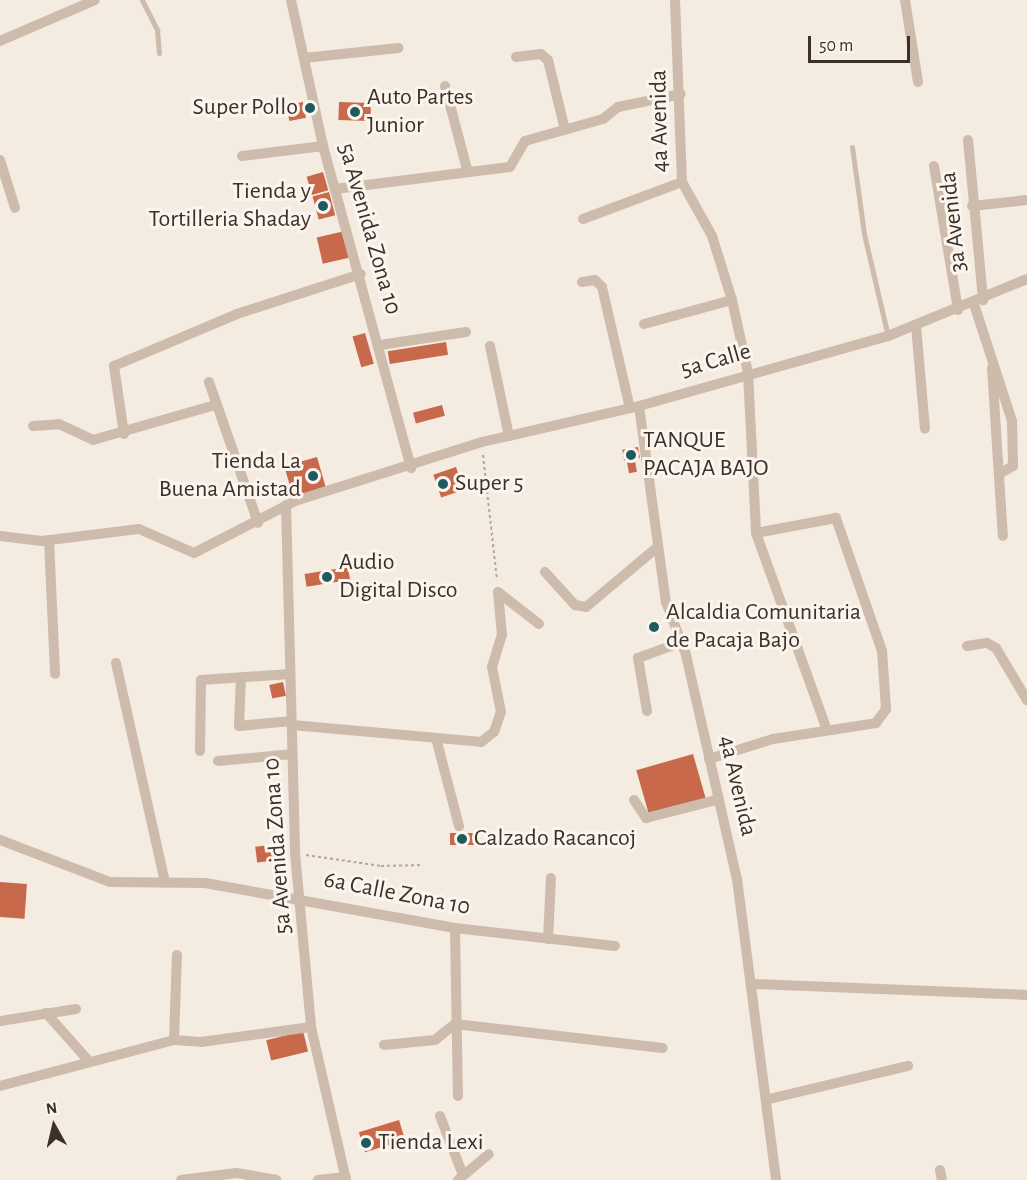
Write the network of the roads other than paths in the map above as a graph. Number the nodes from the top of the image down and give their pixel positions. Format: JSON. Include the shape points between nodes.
{"nodes":[{"id":1,"x":95,"y":0,"type":"edge"},
{"id":2,"x":142,"y":0,"type":"edge"},
{"id":3,"x":291,"y":0,"type":"edge"},
{"id":4,"x":675,"y":0,"type":"edge"},
{"id":5,"x":905,"y":0,"type":"edge"},
{"id":6,"x":0,"y":40,"type":"edge"},
{"id":7,"x":398,"y":48,"type":"dead end"},
{"id":8,"x":159,"y":53,"type":"dead end"},
{"id":9,"x":516,"y":57,"type":"dead end"},
{"id":10,"x":304,"y":58,"type":"junction"},
{"id":11,"x":918,"y":82,"type":"dead end"},
{"id":12,"x":445,"y":86,"type":"dead end"},
{"id":13,"x":681,"y":94,"type":"junction"},
{"id":14,"x":564,"y":130,"type":"junction"},
{"id":15,"x":968,"y":140,"type":"dead end"},
{"id":16,"x":323,"y":147,"type":"junction"},
{"id":17,"x":852,"y":147,"type":"dead end"},
{"id":18,"x":242,"y":156,"type":"dead end"},
{"id":19,"x":0,"y":160,"type":"edge"},
{"id":20,"x":934,"y":166,"type":"dead end"},
{"id":21,"x":467,"y":169,"type":"junction"},
{"id":22,"x":682,"y":182,"type":"junction"},
{"id":23,"x":335,"y":189,"type":"junction"},
{"id":24,"x":1026,"y":200,"type":"edge"},
{"id":25,"x":972,"y":206,"type":"junction"},
{"id":26,"x":15,"y":208,"type":"dead end"},
{"id":27,"x":584,"y":219,"type":"dead end"},
{"id":28,"x":361,"y":273,"type":"junction"},
{"id":29,"x":1027,"y":279,"type":"edge"},
{"id":30,"x":582,"y":282,"type":"dead end"},
{"id":31,"x":732,"y":300,"type":"junction"},
{"id":32,"x":979,"y":302,"type":"junction"},
{"id":33,"x":958,"y":310,"type":"junction"},
{"id":34,"x":644,"y":324,"type":"dead end"},
{"id":35,"x":916,"y":326,"type":"junction"},
{"id":36,"x":466,"y":332,"type":"dead end"},
{"id":37,"x":888,"y":336,"type":"junction"},
{"id":38,"x":380,"y":345,"type":"junction"},
{"id":39,"x":490,"y":346,"type":"dead end"},
{"id":40,"x":992,"y":365,"type":"junction"},
{"id":41,"x":748,"y":373,"type":"junction"},
{"id":42,"x":209,"y":382,"type":"dead end"},
{"id":43,"x":215,"y":405,"type":"junction"},
{"id":44,"x":634,"y":407,"type":"junction"},
{"id":45,"x":33,"y":426,"type":"dead end"},
{"id":46,"x":925,"y":429,"type":"dead end"},
{"id":47,"x":124,"y":434,"type":"junction"},
{"id":48,"x":509,"y":436,"type":"junction"},
{"id":49,"x":411,"y":468,"type":"junction"},
{"id":50,"x":999,"y":474,"type":"junction"},
{"id":51,"x":286,"y":505,"type":"junction"},
{"id":52,"x":258,"y":523,"type":"junction"},
{"id":53,"x":756,"y":533,"type":"junction"},
{"id":54,"x":0,"y":536,"type":"edge"},
{"id":55,"x":1003,"y":536,"type":"dead end"},
{"id":56,"x":49,"y":540,"type":"junction"},
{"id":57,"x":655,"y":549,"type":"junction"},
{"id":58,"x":544,"y":572,"type":"dead end"},
{"id":59,"x":539,"y":624,"type":"dead end"},
{"id":60,"x":679,"y":643,"type":"junction"},
{"id":61,"x":967,"y":646,"type":"dead end"},
{"id":62,"x":116,"y":663,"type":"dead end"},
{"id":63,"x":55,"y":674,"type":"dead end"},
{"id":64,"x":290,"y":674,"type":"junction"},
{"id":65,"x":241,"y":678,"type":"junction"},
{"id":66,"x":1027,"y":700,"type":"edge"},
{"id":67,"x":647,"y":711,"type":"dead end"},
{"id":68,"x":292,"y":723,"type":"junction"},
{"id":69,"x":827,"y":730,"type":"junction"},
{"id":70,"x":437,"y":742,"type":"junction"},
{"id":71,"x":200,"y":751,"type":"dead end"},
{"id":72,"x":293,"y":753,"type":"junction"},
{"id":73,"x":709,"y":759,"type":"junction"},
{"id":74,"x":218,"y":761,"type":"dead end"},
{"id":75,"x":634,"y":800,"type":"dead end"},
{"id":76,"x":716,"y":800,"type":"junction"},
{"id":77,"x":459,"y":826,"type":"dead end"},
{"id":78,"x":0,"y":840,"type":"edge"},
{"id":79,"x":551,"y":878,"type":"dead end"},
{"id":80,"x":165,"y":883,"type":"junction"},
{"id":81,"x":299,"y":896,"type":"junction"},
{"id":82,"x":455,"y":928,"type":"junction"},
{"id":83,"x":548,"y":939,"type":"junction"},
{"id":84,"x":615,"y":946,"type":"dead end"},
{"id":85,"x":177,"y":955,"type":"dead end"},
{"id":86,"x":754,"y":984,"type":"junction"},
{"id":87,"x":1027,"y":995,"type":"edge"},
{"id":88,"x":76,"y":1009,"type":"dead end"},
{"id":89,"x":46,"y":1013,"type":"junction"},
{"id":90,"x":0,"y":1021,"type":"edge"},
{"id":91,"x":455,"y":1024,"type":"junction"},
{"id":92,"x":311,"y":1027,"type":"junction"},
{"id":93,"x":174,"y":1040,"type":"junction"},
{"id":94,"x":384,"y":1045,"type":"dead end"},
{"id":95,"x":663,"y":1048,"type":"dead end"},
{"id":96,"x":87,"y":1059,"type":"junction"},
{"id":97,"x":908,"y":1066,"type":"dead end"},
{"id":98,"x":0,"y":1086,"type":"edge"},
{"id":99,"x":458,"y":1096,"type":"dead end"},
{"id":100,"x":769,"y":1099,"type":"junction"},
{"id":101,"x":440,"y":1116,"type":"dead end"},
{"id":102,"x":489,"y":1154,"type":"dead end"},
{"id":103,"x":346,"y":1178,"type":"edge"},
{"id":104,"x":461,"y":1178,"type":"edge"},
{"id":105,"x":181,"y":1180,"type":"edge"},
{"id":106,"x":276,"y":1180,"type":"edge"},
{"id":107,"x":318,"y":1180,"type":"edge"},
{"id":108,"x":776,"y":1180,"type":"edge"}],
"edges":[{"from":1,"to":6,"type":"street"},
{"from":2,"to":8,"type":"lane","via":[[157,30]]},
{"from":3,"to":10,"type":"street","name":"5a Avenida Zona 10"},
{"from":4,"to":13,"type":"street","name":"4a Avenida"},
{"from":5,"to":11,"type":"street"},
{"from":7,"to":10,"type":"street"},
{"from":9,"to":14,"type":"street","via":[[541,54],[548,60]]},
{"from":10,"to":16,"type":"street","name":"5a Avenida Zona 10"},
{"from":12,"to":21,"type":"street"},
{"from":13,"to":14,"type":"street","via":[[618,107],[603,119]]},
{"from":13,"to":22,"type":"street","name":"4a Avenida"},
{"from":14,"to":21,"type":"street","via":[[525,141],[510,167]]},
{"from":15,"to":25,"type":"street","name":"3a Avenida"},
{"from":16,"to":18,"type":"street"},
{"from":16,"to":23,"type":"street","name":"5a Avenida Zona 10"},
{"from":17,"to":37,"type":"lane","via":[[864,234]]},
{"from":19,"to":26,"type":"street"},
{"from":20,"to":33,"type":"street"},
{"from":21,"to":23,"type":"street"},
{"from":22,"to":27,"type":"street"},
{"from":22,"to":31,"type":"street","name":"4a Avenida","via":[[712,236]]},
{"from":23,"to":28,"type":"street","name":"5a Avenida Zona 10"},
{"from":24,"to":25,"type":"street"},
{"from":25,"to":32,"type":"street","name":"3a Avenida"},
{"from":28,"to":38,"type":"street","name":"5a Avenida Zona 10"},
{"from":28,"to":47,"type":"street","via":[[237,314],[114,366]]},
{"from":29,"to":32,"type":"street","name":"5a Calle"},
{"from":30,"to":44,"type":"street","name":"4a Avenida","via":[[595,280],[602,287]]},
{"from":31,"to":34,"type":"street"},
{"from":31,"to":41,"type":"street","name":"4a Avenida"},
{"from":32,"to":33,"type":"street","name":"5a Calle"},
{"from":32,"to":40,"type":"street","name":"3a Avenida"},
{"from":33,"to":35,"type":"street","name":"5a Calle"},
{"from":35,"to":37,"type":"street","name":"5a Calle"},
{"from":35,"to":46,"type":"street"},
{"from":36,"to":38,"type":"street"},
{"from":37,"to":41,"type":"street","name":"5a Calle"},
{"from":38,"to":49,"type":"street","name":"5a Avenida Zona 10"},
{"from":39,"to":48,"type":"street"},
{"from":40,"to":50,"type":"street"},
{"from":40,"to":50,"type":"street","via":[[1005,390],[1012,421],[1014,462]]},
{"from":41,"to":44,"type":"street","name":"5a Calle"},
{"from":41,"to":53,"type":"street","name":"4a Avenida"},
{"from":42,"to":43,"type":"street"},
{"from":43,"to":47,"type":"street"},
{"from":43,"to":52,"type":"street"},
{"from":44,"to":48,"type":"street","name":"5a Calle"},
{"from":44,"to":57,"type":"street","name":"4a Avenida"},
{"from":45,"to":47,"type":"street","via":[[59,424],[87,439]]},
{"from":48,"to":49,"type":"street","name":"5a Calle"},
{"from":49,"to":51,"type":"street","name":"5a Calle"},
{"from":50,"to":55,"type":"street"},
{"from":51,"to":52,"type":"street","name":"5a Calle"},
{"from":51,"to":64,"type":"street","name":"5a Avenida Zona 10"},
{"from":52,"to":56,"type":"street","name":"5a Calle","via":[[194,553],[139,529]]},
{"from":53,"to":69,"type":"street","name":"4a Avenida"},
{"from":53,"to":69,"type":"street","via":[[836,518],[882,651],[887,696],[876,723]]},
{"from":54,"to":56,"type":"street","name":"5a Calle"},
{"from":56,"to":63,"type":"street"},
{"from":57,"to":58,"type":"street","via":[[586,607],[575,605]]},
{"from":57,"to":60,"type":"street","name":"4a Avenida"},
{"from":59,"to":70,"type":"street","via":[[498,592],[502,635],[492,667],[498,724],[481,742]]},
{"from":60,"to":67,"type":"street","via":[[638,658]]},
{"from":60,"to":73,"type":"street","name":"4a Avenida","via":[[686,655]]},
{"from":61,"to":66,"type":"street","via":[[987,643],[996,648]]},
{"from":62,"to":80,"type":"street"},
{"from":64,"to":65,"type":"street"},
{"from":64,"to":68,"type":"street","name":"5a Avenida Zona 10"},
{"from":65,"to":68,"type":"street","via":[[239,726]]},
{"from":65,"to":71,"type":"street","via":[[201,680]]},
{"from":68,"to":70,"type":"street"},
{"from":68,"to":72,"type":"street","name":"5a Avenida Zona 10"},
{"from":69,"to":73,"type":"street","via":[[773,739]]},
{"from":70,"to":77,"type":"street"},
{"from":72,"to":74,"type":"street"},
{"from":72,"to":81,"type":"street","name":"5a Avenida Zona 10"},
{"from":73,"to":76,"type":"street","name":"4a Avenida"},
{"from":75,"to":76,"type":"street","via":[[646,818]]},
{"from":76,"to":86,"type":"street","name":"4a Avenida","via":[[737,879]]},
{"from":78,"to":80,"type":"street","name":"6a Calle Zona 10","via":[[92,877]]},
{"from":79,"to":83,"type":"street"},
{"from":80,"to":81,"type":"street","name":"6a Calle Zona 10"},
{"from":81,"to":82,"type":"street","name":"6a Calle Zona 10"},
{"from":81,"to":92,"type":"street","name":"5a Avenida Zona 10"},
{"from":82,"to":83,"type":"street","name":"6a Calle Zona 10"},
{"from":82,"to":91,"type":"street"},
{"from":83,"to":84,"type":"street","name":"6a Calle Zona 10"},
{"from":85,"to":93,"type":"street"},
{"from":86,"to":87,"type":"street"},
{"from":86,"to":100,"type":"street","name":"4a Avenida"},
{"from":88,"to":89,"type":"street"},
{"from":89,"to":90,"type":"street"},
{"from":89,"to":96,"type":"street"},
{"from":91,"to":94,"type":"street","via":[[435,1040]]},
{"from":91,"to":95,"type":"street"},
{"from":91,"to":99,"type":"street"},
{"from":92,"to":93,"type":"street","via":[[201,1042]]},
{"from":92,"to":103,"type":"street","name":"5a Avenida Zona 10"},
{"from":93,"to":96,"type":"street"},
{"from":96,"to":98,"type":"street"},
{"from":97,"to":100,"type":"street"},
{"from":100,"to":108,"type":"street","name":"4a Avenida"},
{"from":101,"to":104,"type":"street"},
{"from":102,"to":104,"type":"street"},
{"from":103,"to":107,"type":"street"},
{"from":105,"to":106,"type":"street","via":[[237,1173]]}]}
